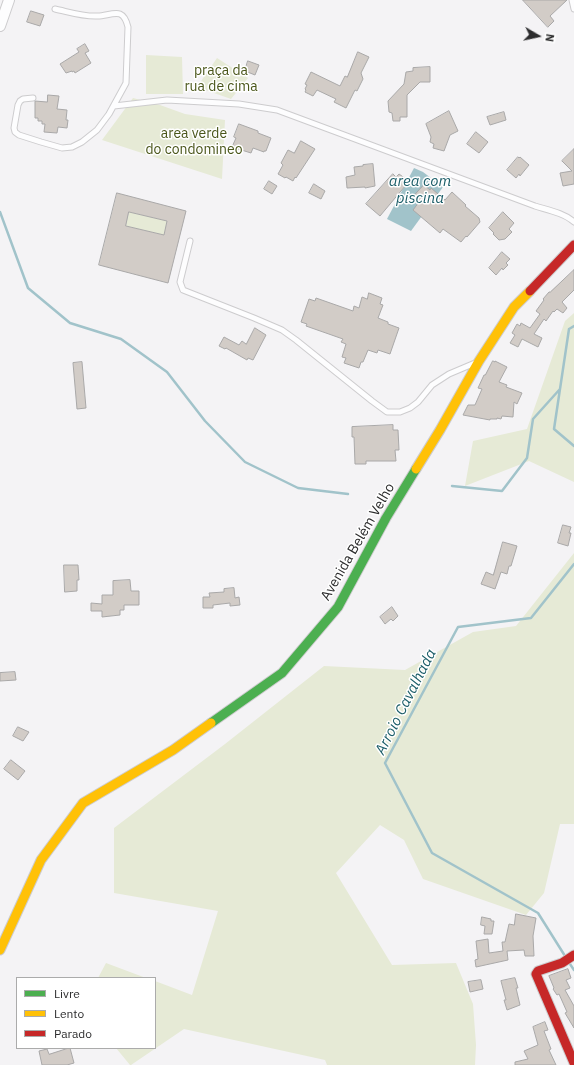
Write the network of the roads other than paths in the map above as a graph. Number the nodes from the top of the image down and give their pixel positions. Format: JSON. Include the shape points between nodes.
{"nodes":[{"id":1,"x":9,"y":0,"type":"edge"},
{"id":2,"x":572,"y":0,"type":"edge"},
{"id":3,"x":55,"y":9,"type":"dead end"},
{"id":4,"x":574,"y":9,"type":"edge"},
{"id":5,"x":0,"y":26,"type":"edge"},
{"id":6,"x":32,"y":98,"type":"dead end"},
{"id":7,"x":114,"y":106,"type":"junction"},
{"id":8,"x":574,"y":222,"type":"edge"},
{"id":9,"x":190,"y":241,"type":"dead end"},
{"id":10,"x":574,"y":244,"type":"edge"},
{"id":11,"x":479,"y":361,"type":"junction"},
{"id":12,"x":0,"y":950,"type":"edge"},
{"id":13,"x":572,"y":957,"type":"edge"},
{"id":14,"x":574,"y":1063,"type":"edge"}],
"edges":[{"from":1,"to":5,"type":"street"},
{"from":2,"to":4,"type":"lane"},
{"from":3,"to":7,"type":"lane","via":[[85,15],[122,15],[128,27],[126,83]]},
{"from":6,"to":7,"type":"lane","via":[[20,101],[15,132],[62,148],[82,142],[97,130]]},
{"from":7,"to":8,"type":"lane","via":[[167,100],[239,104],[277,110],[554,211]]},
{"from":9,"to":11,"type":"lane","via":[[180,282],[183,290],[282,330],[387,412],[400,412],[410,408],[432,385],[449,374]]},
{"from":10,"to":11,"type":"main road","name":"Avenida Belém Velho","via":[[514,307]]},
{"from":11,"to":12,"type":"main road","name":"Avenida Belém Velho","via":[[386,518],[338,607],[282,673],[173,750],[84,804],[41,860]]},
{"from":13,"to":14,"type":"main road","via":[[536,974]]}]}
